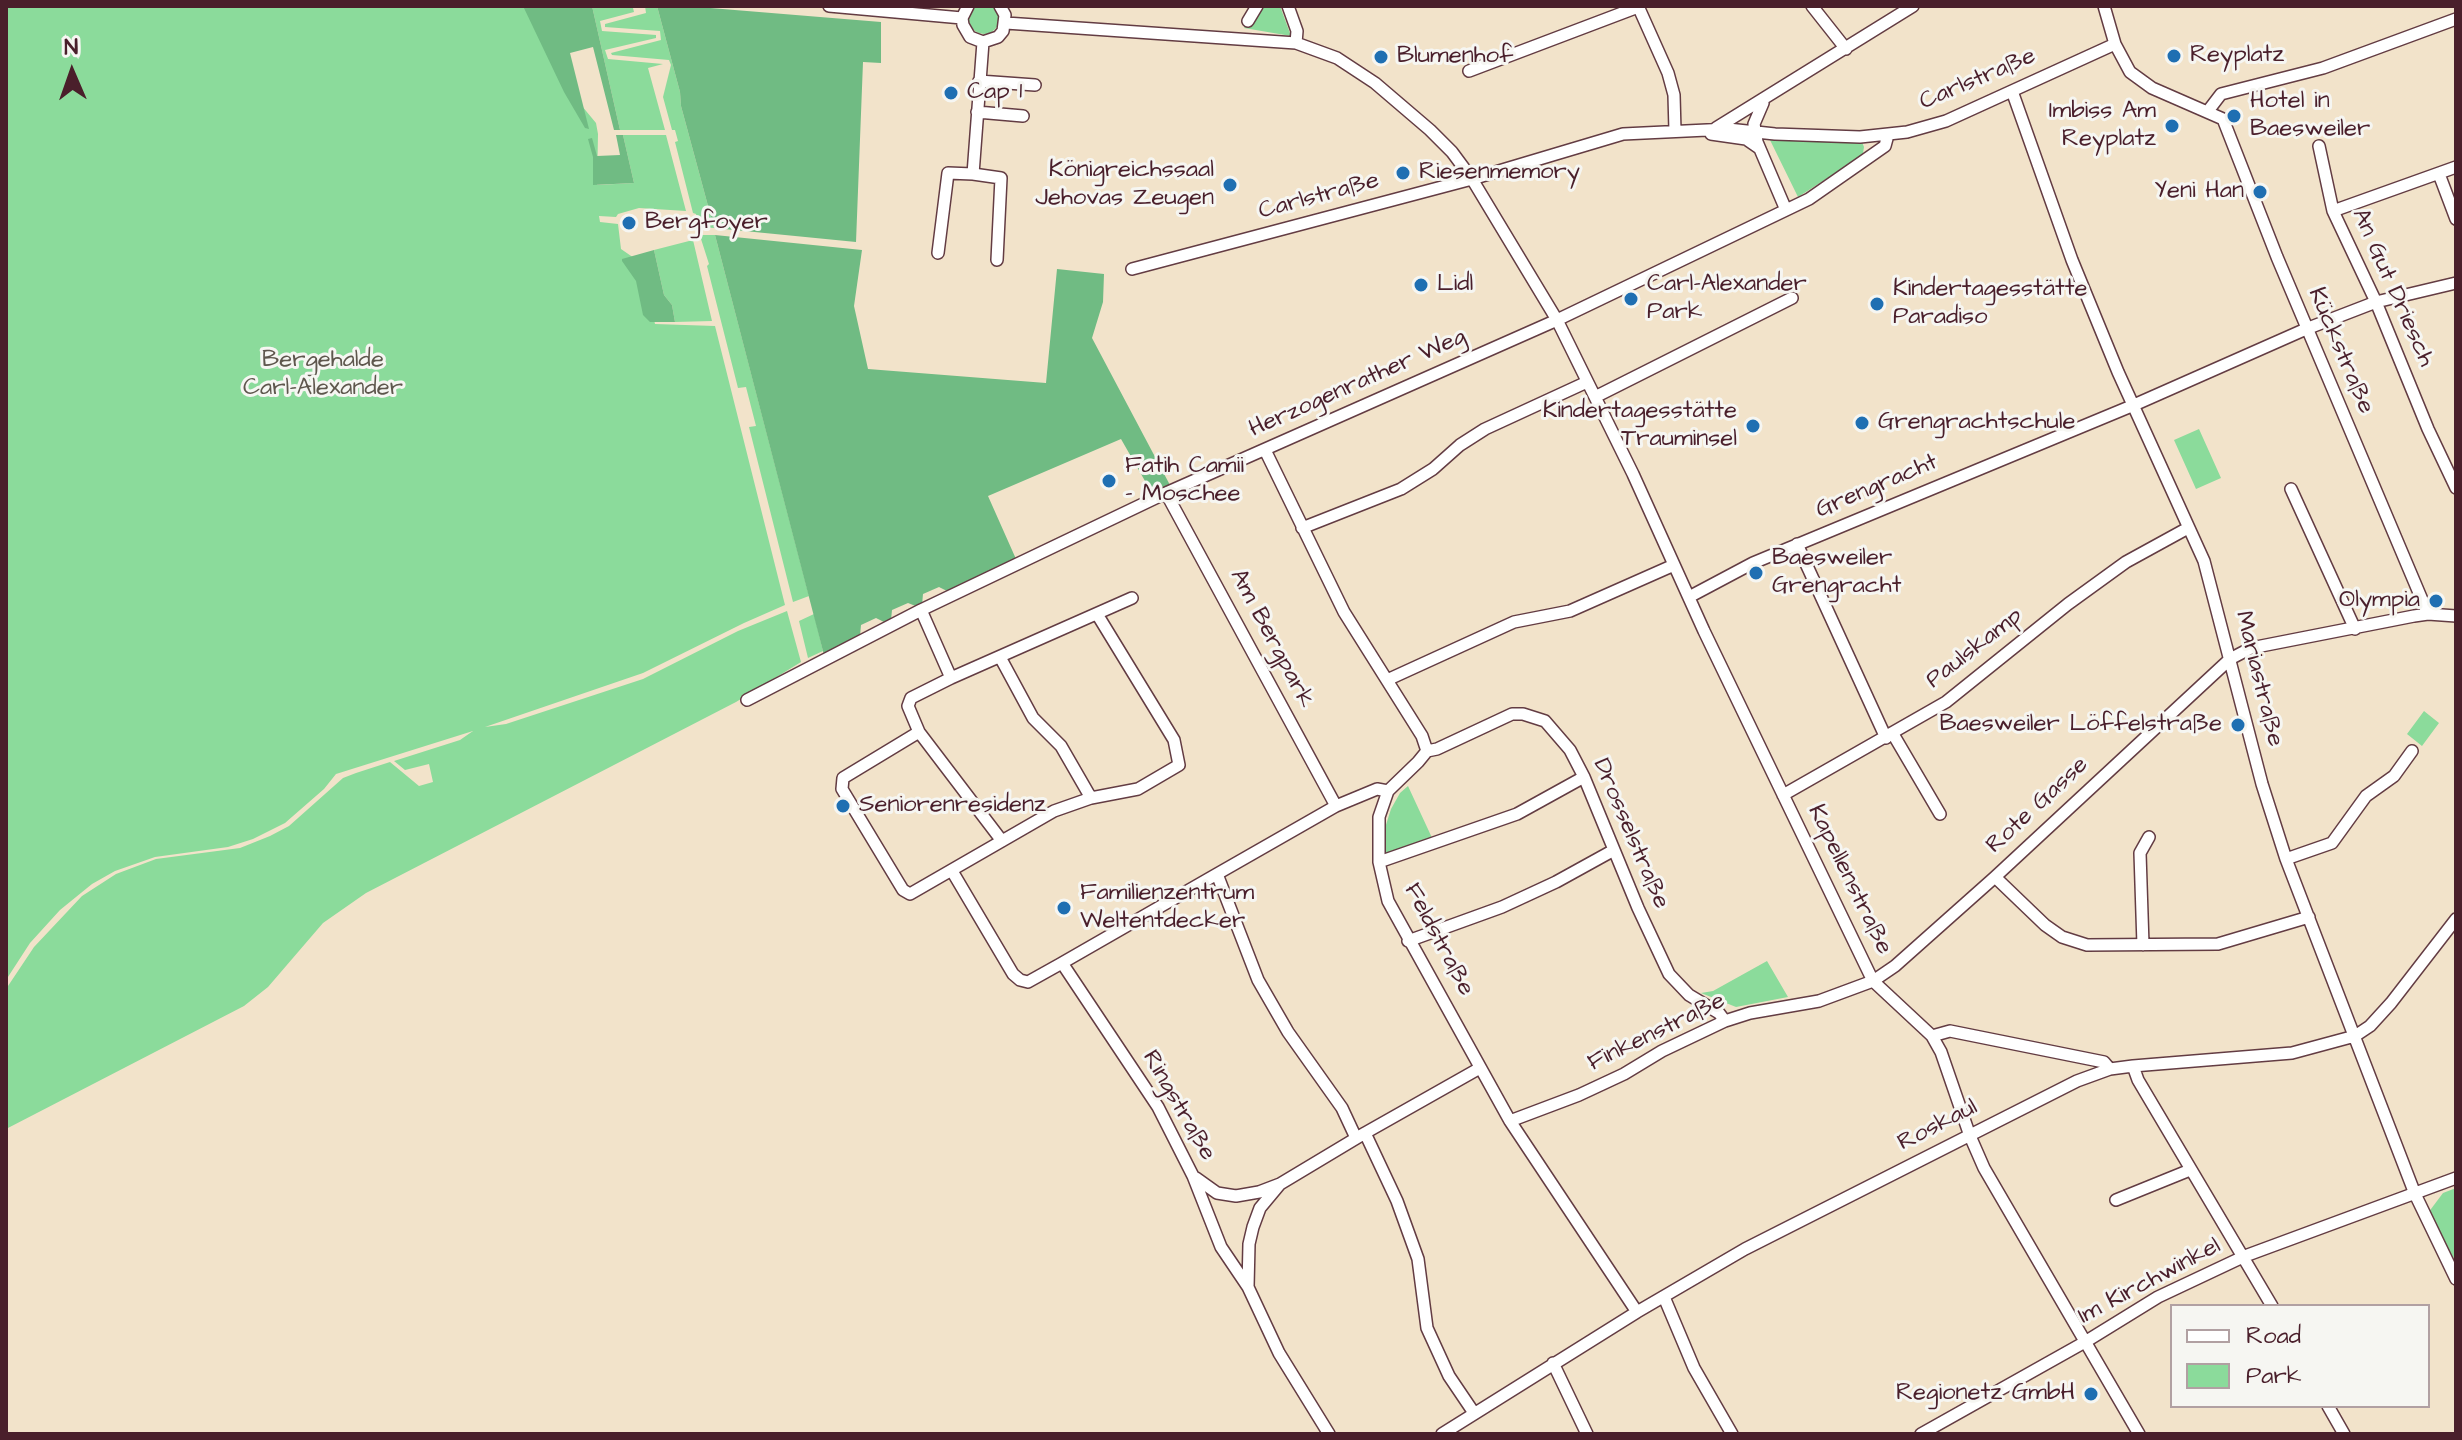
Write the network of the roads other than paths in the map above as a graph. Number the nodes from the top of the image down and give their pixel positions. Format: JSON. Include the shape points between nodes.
{"nodes":[{"id":1,"x":829,"y":6,"type":"edge"},
{"id":2,"x":968,"y":6,"type":"edge"},
{"id":3,"x":1000,"y":6,"type":"edge"},
{"id":4,"x":1257,"y":6,"type":"edge"},
{"id":5,"x":1288,"y":6,"type":"edge"},
{"id":6,"x":1638,"y":6,"type":"edge"},
{"id":7,"x":1812,"y":6,"type":"edge"},
{"id":8,"x":1913,"y":6,"type":"edge"},
{"id":9,"x":2104,"y":6,"type":"edge"},
{"id":10,"x":962,"y":18,"type":"junction"},
{"id":11,"x":2456,"y":19,"type":"edge"},
{"id":12,"x":1248,"y":21,"type":"dead end"},
{"id":13,"x":1006,"y":23,"type":"junction"},
{"id":14,"x":983,"y":42,"type":"junction"},
{"id":15,"x":1296,"y":43,"type":"junction"},
{"id":16,"x":2115,"y":44,"type":"junction"},
{"id":17,"x":1846,"y":49,"type":"junction"},
{"id":18,"x":1469,"y":71,"type":"dead end"},
{"id":19,"x":979,"y":81,"type":"junction"},
{"id":20,"x":1035,"y":85,"type":"dead end"},
{"id":21,"x":2012,"y":91,"type":"junction"},
{"id":22,"x":1772,"y":95,"type":"junction"},
{"id":23,"x":2208,"y":111,"type":"junction"},
{"id":24,"x":977,"y":112,"type":"junction"},
{"id":25,"x":1023,"y":116,"type":"dead end"},
{"id":26,"x":1675,"y":131,"type":"junction"},
{"id":27,"x":1704,"y":132,"type":"junction"},
{"id":28,"x":1757,"y":132,"type":"junction"},
{"id":29,"x":1888,"y":135,"type":"junction"},
{"id":30,"x":2319,"y":146,"type":"dead end"},
{"id":31,"x":1759,"y":148,"type":"junction"},
{"id":32,"x":2456,"y":167,"type":"edge"},
{"id":33,"x":973,"y":174,"type":"junction"},
{"id":34,"x":2439,"y":174,"type":"junction"},
{"id":35,"x":1472,"y":179,"type":"junction"},
{"id":36,"x":1786,"y":210,"type":"junction"},
{"id":37,"x":2333,"y":211,"type":"junction"},
{"id":38,"x":2456,"y":219,"type":"edge"},
{"id":39,"x":938,"y":253,"type":"dead end"},
{"id":40,"x":997,"y":260,"type":"dead end"},
{"id":41,"x":1132,"y":269,"type":"dead end"},
{"id":42,"x":2456,"y":283,"type":"edge"},
{"id":43,"x":1792,"y":298,"type":"dead end"},
{"id":44,"x":2376,"y":302,"type":"junction"},
{"id":45,"x":1557,"y":320,"type":"junction"},
{"id":46,"x":2306,"y":329,"type":"junction"},
{"id":47,"x":1587,"y":382,"type":"junction"},
{"id":48,"x":1595,"y":397,"type":"junction"},
{"id":49,"x":2134,"y":405,"type":"junction"},
{"id":50,"x":1265,"y":450,"type":"junction"},
{"id":51,"x":2456,"y":488,"type":"edge"},
{"id":52,"x":2291,"y":489,"type":"dead end"},
{"id":53,"x":1166,"y":493,"type":"junction"},
{"id":54,"x":1302,"y":528,"type":"junction"},
{"id":55,"x":2188,"y":528,"type":"junction"},
{"id":56,"x":1797,"y":544,"type":"junction"},
{"id":57,"x":1674,"y":565,"type":"junction"},
{"id":58,"x":1689,"y":597,"type":"junction"},
{"id":59,"x":1132,"y":598,"type":"dead end"},
{"id":60,"x":921,"y":610,"type":"junction"},
{"id":61,"x":1097,"y":614,"type":"junction"},
{"id":62,"x":2428,"y":614,"type":"junction"},
{"id":63,"x":2456,"y":616,"type":"edge"},
{"id":64,"x":2355,"y":629,"type":"junction"},
{"id":65,"x":1000,"y":657,"type":"junction"},
{"id":66,"x":2230,"y":659,"type":"junction"},
{"id":67,"x":951,"y":678,"type":"junction"},
{"id":68,"x":1387,"y":680,"type":"junction"},
{"id":69,"x":747,"y":700,"type":"dead end"},
{"id":70,"x":919,"y":732,"type":"junction"},
{"id":71,"x":1890,"y":736,"type":"junction"},
{"id":72,"x":1427,"y":751,"type":"junction"},
{"id":73,"x":2412,"y":751,"type":"dead end"},
{"id":74,"x":1584,"y":777,"type":"junction"},
{"id":75,"x":1388,"y":791,"type":"junction"},
{"id":76,"x":1783,"y":795,"type":"junction"},
{"id":77,"x":1091,"y":798,"type":"junction"},
{"id":78,"x":1336,"y":806,"type":"junction"},
{"id":79,"x":1940,"y":814,"type":"dead end"},
{"id":80,"x":2149,"y":837,"type":"dead end"},
{"id":81,"x":1002,"y":841,"type":"junction"},
{"id":82,"x":1614,"y":850,"type":"junction"},
{"id":83,"x":2286,"y":859,"type":"junction"},
{"id":84,"x":1379,"y":862,"type":"junction"},
{"id":85,"x":952,"y":871,"type":"junction"},
{"id":86,"x":1217,"y":874,"type":"junction"},
{"id":87,"x":1995,"y":877,"type":"junction"},
{"id":88,"x":2309,"y":917,"type":"junction"},
{"id":89,"x":2456,"y":919,"type":"edge"},
{"id":90,"x":1408,"y":941,"type":"junction"},
{"id":91,"x":2143,"y":945,"type":"junction"},
{"id":92,"x":1062,"y":963,"type":"junction"},
{"id":93,"x":1873,"y":981,"type":"junction"},
{"id":94,"x":1725,"y":1021,"type":"junction"},
{"id":95,"x":1932,"y":1036,"type":"junction"},
{"id":96,"x":2355,"y":1036,"type":"junction"},
{"id":97,"x":2133,"y":1066,"type":"junction"},
{"id":98,"x":1480,"y":1068,"type":"junction"},
{"id":99,"x":2110,"y":1069,"type":"junction"},
{"id":100,"x":1510,"y":1121,"type":"junction"},
{"id":101,"x":1361,"y":1135,"type":"junction"},
{"id":102,"x":1970,"y":1136,"type":"junction"},
{"id":103,"x":2190,"y":1170,"type":"junction"},
{"id":104,"x":1193,"y":1176,"type":"junction"},
{"id":105,"x":2456,"y":1178,"type":"edge"},
{"id":106,"x":1280,"y":1184,"type":"junction"},
{"id":107,"x":2415,"y":1194,"type":"junction"},
{"id":108,"x":2116,"y":1200,"type":"dead end"},
{"id":109,"x":2245,"y":1256,"type":"junction"},
{"id":110,"x":2456,"y":1279,"type":"edge"},
{"id":111,"x":1248,"y":1287,"type":"junction"},
{"id":112,"x":1664,"y":1297,"type":"junction"},
{"id":113,"x":2271,"y":1304,"type":"edge"},
{"id":114,"x":1637,"y":1312,"type":"junction"},
{"id":115,"x":2085,"y":1342,"type":"junction"},
{"id":116,"x":1553,"y":1363,"type":"junction"},
{"id":117,"x":2329,"y":1408,"type":"edge"},
{"id":118,"x":1474,"y":1413,"type":"junction"},
{"id":119,"x":1450,"y":1432,"type":"edge"},
{"id":120,"x":1329,"y":1434,"type":"edge"},
{"id":121,"x":1587,"y":1434,"type":"edge"},
{"id":122,"x":1732,"y":1434,"type":"edge"},
{"id":123,"x":1921,"y":1434,"type":"edge"},
{"id":124,"x":2139,"y":1434,"type":"edge"},
{"id":125,"x":2344,"y":1434,"type":"edge"}],
"edges":[{"from":1,"to":10,"type":"street"},
{"from":2,"to":10,"type":"street"},
{"from":3,"to":13,"type":"street"},
{"from":4,"to":12,"type":"street"},
{"from":5,"to":15,"type":"street"},
{"from":6,"to":18,"type":"street"},
{"from":6,"to":26,"type":"street","via":[[1668,73]]},
{"from":7,"to":17,"type":"street"},
{"from":8,"to":17,"type":"street"},
{"from":9,"to":16,"type":"street"},
{"from":10,"to":14,"type":"street","via":[[970,37]]},
{"from":11,"to":23,"type":"street","via":[[2323,68],[2221,94]]},
{"from":13,"to":14,"type":"street","via":[[998,37]]},
{"from":13,"to":15,"type":"street","name":"Kapellenstraße"},
{"from":14,"to":19,"type":"street"},
{"from":15,"to":35,"type":"street","name":"Kapellenstraße","via":[[1337,58],[1375,83],[1430,130]]},
{"from":16,"to":21,"type":"street","name":"Carlstraße"},
{"from":16,"to":23,"type":"street","via":[[2142,82]]},
{"from":17,"to":22,"type":"street"},
{"from":19,"to":20,"type":"street"},
{"from":19,"to":24,"type":"street"},
{"from":21,"to":29,"type":"street","name":"Carlstraße","via":[[1946,121]]},
{"from":21,"to":49,"type":"street","name":"Mariastraße","via":[[2072,260]]},
{"from":22,"to":27,"type":"street"},
{"from":22,"to":28,"type":"street","via":[[1757,111]]},
{"from":23,"to":46,"type":"street","name":"Kückstraße","via":[[2223,119]]},
{"from":24,"to":25,"type":"street"},
{"from":24,"to":33,"type":"street"},
{"from":26,"to":27,"type":"street","name":"Carlstraße"},
{"from":26,"to":35,"type":"street","name":"Carlstraße","via":[[1609,138]]},
{"from":27,"to":28,"type":"street","name":"Carlstraße"},
{"from":27,"to":31,"type":"street","name":"Carlstraße","via":[[1746,139]]},
{"from":28,"to":29,"type":"street","name":"Carlstraße"},
{"from":28,"to":31,"type":"street"},
{"from":29,"to":36,"type":"street","name":"Herzogenrather Weg","via":[[1885,146]]},
{"from":30,"to":37,"type":"street","name":"An Gut Driesch"},
{"from":31,"to":36,"type":"street"},
{"from":32,"to":34,"type":"street"},
{"from":33,"to":39,"type":"street","via":[[948,173]]},
{"from":33,"to":40,"type":"street","via":[[1001,178]]},
{"from":34,"to":37,"type":"street"},
{"from":34,"to":38,"type":"street"},
{"from":35,"to":41,"type":"street","name":"Carlstraße"},
{"from":35,"to":45,"type":"street","name":"Kapellenstraße"},
{"from":36,"to":45,"type":"street","name":"Herzogenrather Weg"},
{"from":37,"to":44,"type":"street","name":"An Gut Driesch"},
{"from":42,"to":44,"type":"street","name":"Grengracht"},
{"from":43,"to":48,"type":"street"},
{"from":44,"to":46,"type":"street","name":"Grengracht"},
{"from":44,"to":51,"type":"street","name":"An Gut Driesch"},
{"from":45,"to":47,"type":"street","name":"Kapellenstraße"},
{"from":45,"to":50,"type":"street","name":"Herzogenrather Weg"},
{"from":46,"to":49,"type":"street","name":"Grengracht"},
{"from":46,"to":62,"type":"street","name":"Kückstraße"},
{"from":47,"to":48,"type":"street","name":"Kapellenstraße"},
{"from":47,"to":54,"type":"street","via":[[1485,429],[1401,489]]},
{"from":48,"to":57,"type":"street","name":"Kapellenstraße"},
{"from":49,"to":55,"type":"street","name":"Mariastraße"},
{"from":49,"to":56,"type":"street","name":"Grengracht"},
{"from":50,"to":53,"type":"street","name":"Herzogenrather Weg"},
{"from":50,"to":54,"type":"street"},
{"from":52,"to":64,"type":"street"},
{"from":53,"to":60,"type":"street","name":"Herzogenrather Weg"},
{"from":53,"to":78,"type":"street","name":"Am Bergpark"},
{"from":54,"to":68,"type":"street","via":[[1344,612]]},
{"from":55,"to":66,"type":"street","name":"Mariastraße","via":[[2204,561]]},
{"from":55,"to":71,"type":"street","name":"Paulskamp","via":[[2126,562],[1946,702]]},
{"from":56,"to":58,"type":"street","name":"Grengracht"},
{"from":56,"to":71,"type":"street"},
{"from":57,"to":58,"type":"street","name":"Kapellenstraße"},
{"from":57,"to":68,"type":"street","via":[[1570,611],[1514,622]]},
{"from":58,"to":76,"type":"street","name":"Kapellenstraße"},
{"from":59,"to":61,"type":"street"},
{"from":60,"to":67,"type":"street"},
{"from":60,"to":69,"type":"street","name":"Herzogenrather Weg"},
{"from":61,"to":65,"type":"street"},
{"from":61,"to":77,"type":"street","via":[[1174,740],[1179,765],[1138,789]]},
{"from":62,"to":63,"type":"street"},
{"from":62,"to":64,"type":"street"},
{"from":64,"to":66,"type":"street","via":[[2251,648]]},
{"from":65,"to":67,"type":"street"},
{"from":65,"to":77,"type":"street","via":[[1033,718],[1061,746]]},
{"from":66,"to":83,"type":"street","name":"Mariastraße"},
{"from":66,"to":87,"type":"street","name":"Rote Gasse"},
{"from":67,"to":70,"type":"street","via":[[911,698],[908,706]]},
{"from":68,"to":72,"type":"street"},
{"from":70,"to":81,"type":"street"},
{"from":70,"to":85,"type":"street","via":[[843,778],[842,789],[903,890],[910,894]]},
{"from":71,"to":76,"type":"street","name":"Paulskamp"},
{"from":71,"to":79,"type":"street"},
{"from":72,"to":74,"type":"street","name":"Drosselstraße","via":[[1523,714],[1545,721]]},
{"from":72,"to":75,"type":"street"},
{"from":73,"to":83,"type":"street","via":[[2394,776],[2366,796],[2332,843]]},
{"from":74,"to":82,"type":"street","name":"Drosselstraße"},
{"from":74,"to":84,"type":"street","via":[[1517,814]]},
{"from":75,"to":78,"type":"street","via":[[1377,789]]},
{"from":75,"to":84,"type":"street","name":"Feldstraße","via":[[1379,817]]},
{"from":76,"to":93,"type":"street","name":"Kapellenstraße"},
{"from":77,"to":81,"type":"street","via":[[1054,811]]},
{"from":78,"to":86,"type":"street"},
{"from":80,"to":91,"type":"street","via":[[2140,853]]},
{"from":81,"to":85,"type":"street"},
{"from":82,"to":90,"type":"street","via":[[1502,907]]},
{"from":82,"to":94,"type":"street","name":"Drosselstraße","via":[[1669,974]]},
{"from":83,"to":88,"type":"street","name":"Mariastraße"},
{"from":84,"to":90,"type":"street","name":"Feldstraße","via":[[1388,901]]},
{"from":85,"to":92,"type":"street","via":[[1020,980],[1028,982]]},
{"from":86,"to":92,"type":"street"},
{"from":86,"to":101,"type":"street","via":[[1258,980]]},
{"from":87,"to":91,"type":"street","via":[[2062,937],[2087,945]]},
{"from":87,"to":93,"type":"street","name":"Rote Gasse"},
{"from":88,"to":91,"type":"street","via":[[2218,944]]},
{"from":88,"to":96,"type":"street","name":"Mariastraße"},
{"from":89,"to":96,"type":"street","name":"Roskaul","via":[[2391,1003]]},
{"from":90,"to":98,"type":"street","name":"Feldstraße"},
{"from":92,"to":104,"type":"street","name":"Ringstraße","via":[[1158,1107]]},
{"from":93,"to":94,"type":"street","name":"Finkenstraße","via":[[1819,1001]]},
{"from":93,"to":95,"type":"street","name":"Kapellenstraße"},
{"from":94,"to":100,"type":"street","name":"Finkenstraße","via":[[1579,1095]]},
{"from":95,"to":99,"type":"street","via":[[1950,1031],[2104,1062]]},
{"from":95,"to":102,"type":"street","name":"Kapellenstraße"},
{"from":96,"to":97,"type":"street","name":"Roskaul","via":[[2292,1053]]},
{"from":96,"to":107,"type":"street","name":"Mariastraße"},
{"from":97,"to":99,"type":"street","name":"Roskaul"},
{"from":97,"to":103,"type":"street"},
{"from":98,"to":100,"type":"street","name":"Feldstraße"},
{"from":98,"to":101,"type":"street"},
{"from":99,"to":102,"type":"street","name":"Roskaul"},
{"from":100,"to":114,"type":"street","name":"Feldstraße"},
{"from":101,"to":106,"type":"street"},
{"from":101,"to":118,"type":"street","via":[[1397,1201],[1418,1259],[1427,1328]]},
{"from":102,"to":112,"type":"street","name":"Roskaul","via":[[1788,1226]]},
{"from":102,"to":115,"type":"street","name":"Kapellenstraße"},
{"from":103,"to":108,"type":"street"},
{"from":103,"to":109,"type":"street"},
{"from":104,"to":106,"type":"street","via":[[1217,1193],[1236,1196]]},
{"from":104,"to":111,"type":"street","name":"Ringstraße","via":[[1221,1247]]},
{"from":105,"to":107,"type":"street","name":"Im Kirchwinkel"},
{"from":106,"to":111,"type":"street","via":[[1260,1208],[1253,1227]]},
{"from":107,"to":109,"type":"street","name":"Im Kirchwinkel"},
{"from":107,"to":110,"type":"street","name":"Mariastraße"},
{"from":109,"to":113,"type":"street"},
{"from":109,"to":115,"type":"street","name":"Im Kirchwinkel","via":[[2158,1297]]},
{"from":111,"to":120,"type":"street","name":"Ringstraße","via":[[1279,1353]]},
{"from":112,"to":114,"type":"street","name":"Roskaul"},
{"from":112,"to":122,"type":"street","via":[[1694,1368]]},
{"from":114,"to":116,"type":"street","name":"Roskaul"},
{"from":115,"to":123,"type":"street","name":"Im Kirchwinkel"},
{"from":115,"to":124,"type":"street","name":"Kapellenstraße"},
{"from":116,"to":118,"type":"street","name":"Roskaul"},
{"from":116,"to":121,"type":"street"},
{"from":117,"to":125,"type":"street"},
{"from":118,"to":119,"type":"street","name":"Roskaul"}]}
